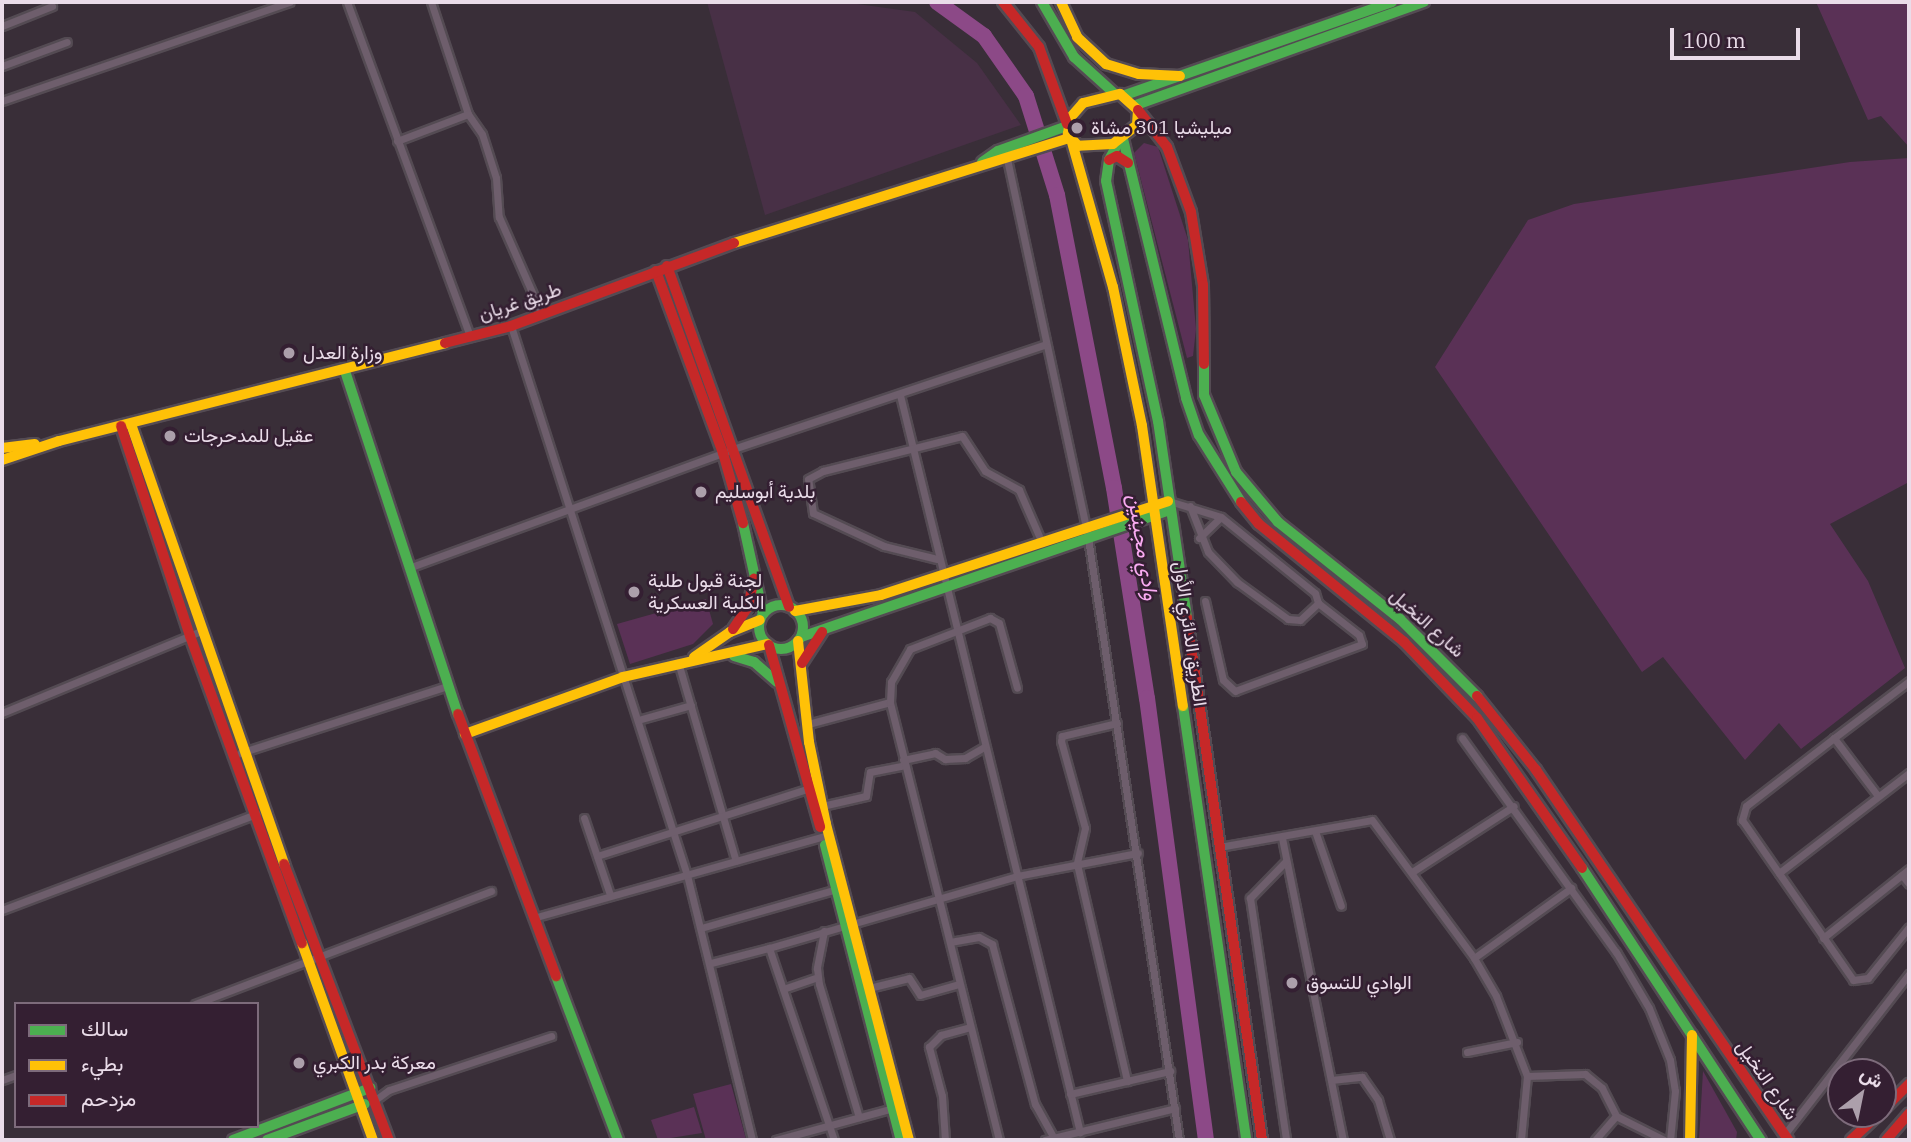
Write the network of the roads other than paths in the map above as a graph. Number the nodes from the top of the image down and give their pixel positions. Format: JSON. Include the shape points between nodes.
{"nodes":[{"id":1,"x":289,"y":2,"type":"edge"},
{"id":2,"x":347,"y":2,"type":"edge"},
{"id":3,"x":431,"y":2,"type":"edge"},
{"id":4,"x":1003,"y":2,"type":"edge"},
{"id":5,"x":1042,"y":2,"type":"edge"},
{"id":6,"x":1061,"y":2,"type":"edge"},
{"id":7,"x":1392,"y":2,"type":"edge"},
{"id":8,"x":1424,"y":2,"type":"edge"},
{"id":9,"x":52,"y":6,"type":"dead end"},
{"id":10,"x":2,"y":26,"type":"edge"},
{"id":11,"x":66,"y":42,"type":"dead end"},
{"id":12,"x":2,"y":66,"type":"edge"},
{"id":13,"x":1180,"y":76,"type":"junction"},
{"id":14,"x":1120,"y":94,"type":"junction"},
{"id":15,"x":2,"y":101,"type":"edge"},
{"id":16,"x":1137,"y":107,"type":"junction"},
{"id":17,"x":468,"y":114,"type":"junction"},
{"id":18,"x":1067,"y":125,"type":"junction"},
{"id":19,"x":1054,"y":139,"type":"junction"},
{"id":20,"x":1070,"y":139,"type":"junction"},
{"id":21,"x":1121,"y":140,"type":"junction"},
{"id":22,"x":397,"y":141,"type":"junction"},
{"id":23,"x":1026,"y":148,"type":"junction"},
{"id":24,"x":1007,"y":159,"type":"junction"},
{"id":25,"x":1108,"y":160,"type":"junction"},
{"id":26,"x":982,"y":162,"type":"junction"},
{"id":27,"x":1128,"y":163,"type":"junction"},
{"id":28,"x":667,"y":266,"type":"junction"},
{"id":29,"x":656,"y":271,"type":"junction"},
{"id":30,"x":542,"y":316,"type":"junction"},
{"id":31,"x":511,"y":326,"type":"junction"},
{"id":32,"x":470,"y":337,"type":"junction"},
{"id":33,"x":1046,"y":344,"type":"junction"},
{"id":34,"x":345,"y":371,"type":"junction"},
{"id":35,"x":900,"y":395,"type":"junction"},
{"id":36,"x":126,"y":425,"type":"junction"},
{"id":37,"x":915,"y":448,"type":"junction"},
{"id":38,"x":728,"y":451,"type":"junction"},
{"id":39,"x":2,"y":454,"type":"edge"},
{"id":40,"x":1169,"y":505,"type":"junction"},
{"id":41,"x":1186,"y":506,"type":"junction"},
{"id":42,"x":566,"y":509,"type":"junction"},
{"id":43,"x":1154,"y":510,"type":"junction"},
{"id":44,"x":1221,"y":517,"type":"junction"},
{"id":45,"x":1089,"y":526,"type":"junction"},
{"id":46,"x":1093,"y":537,"type":"junction"},
{"id":47,"x":1199,"y":538,"type":"junction"},
{"id":48,"x":1042,"y":542,"type":"junction"},
{"id":49,"x":937,"y":559,"type":"junction"},
{"id":50,"x":411,"y":567,"type":"junction"},
{"id":51,"x":755,"y":572,"type":"junction"},
{"id":52,"x":942,"y":581,"type":"junction"},
{"id":53,"x":1205,"y":601,"type":"dead end"},
{"id":54,"x":1318,"y":603,"type":"junction"},
{"id":55,"x":792,"y":609,"type":"junction"},
{"id":56,"x":762,"y":617,"type":"junction"},
{"id":57,"x":827,"y":628,"type":"junction"},
{"id":58,"x":954,"y":629,"type":"junction"},
{"id":59,"x":201,"y":631,"type":"junction"},
{"id":60,"x":730,"y":632,"type":"junction"},
{"id":61,"x":190,"y":636,"type":"junction"},
{"id":62,"x":799,"y":639,"type":"junction"},
{"id":63,"x":768,"y":645,"type":"junction"},
{"id":64,"x":727,"y":655,"type":"junction"},
{"id":65,"x":693,"y":658,"type":"junction"},
{"id":66,"x":678,"y":662,"type":"junction"},
{"id":67,"x":802,"y":664,"type":"junction"},
{"id":68,"x":623,"y":677,"type":"junction"},
{"id":69,"x":1909,"y":681,"type":"edge"},
{"id":70,"x":780,"y":684,"type":"junction"},
{"id":71,"x":447,"y":686,"type":"junction"},
{"id":72,"x":1017,"y":688,"type":"dead end"},
{"id":73,"x":890,"y":702,"type":"junction"},
{"id":74,"x":691,"y":705,"type":"junction"},
{"id":75,"x":2,"y":713,"type":"edge"},
{"id":76,"x":638,"y":720,"type":"junction"},
{"id":77,"x":1117,"y":723,"type":"junction"},
{"id":78,"x":808,"y":724,"type":"junction"},
{"id":79,"x":465,"y":734,"type":"junction"},
{"id":80,"x":1462,"y":738,"type":"dead end"},
{"id":81,"x":1834,"y":738,"type":"junction"},
{"id":82,"x":984,"y":747,"type":"junction"},
{"id":83,"x":238,"y":754,"type":"junction"},
{"id":84,"x":904,"y":762,"type":"junction"},
{"id":85,"x":1909,"y":773,"type":"edge"},
{"id":86,"x":810,"y":789,"type":"junction"},
{"id":87,"x":1878,"y":796,"type":"junction"},
{"id":88,"x":822,"y":806,"type":"junction"},
{"id":89,"x":1514,"y":806,"type":"junction"},
{"id":90,"x":265,"y":810,"type":"junction"},
{"id":91,"x":723,"y":814,"type":"junction"},
{"id":92,"x":254,"y":815,"type":"junction"},
{"id":93,"x":584,"y":818,"type":"dead end"},
{"id":94,"x":673,"y":831,"type":"junction"},
{"id":95,"x":1315,"y":831,"type":"junction"},
{"id":96,"x":826,"y":836,"type":"junction"},
{"id":97,"x":1282,"y":838,"type":"junction"},
{"id":98,"x":1219,"y":848,"type":"junction"},
{"id":99,"x":1138,"y":853,"type":"junction"},
{"id":100,"x":597,"y":856,"type":"junction"},
{"id":101,"x":736,"y":860,"type":"junction"},
{"id":102,"x":1286,"y":861,"type":"junction"},
{"id":103,"x":1077,"y":864,"type":"junction"},
{"id":104,"x":1412,"y":872,"type":"junction"},
{"id":105,"x":1906,"y":872,"type":"edge"},
{"id":106,"x":1779,"y":873,"type":"junction"},
{"id":107,"x":687,"y":875,"type":"junction"},
{"id":108,"x":1017,"y":876,"type":"junction"},
{"id":109,"x":1909,"y":884,"type":"edge"},
{"id":110,"x":1571,"y":888,"type":"junction"},
{"id":111,"x":837,"y":889,"type":"junction"},
{"id":112,"x":491,"y":891,"type":"dead end"},
{"id":113,"x":610,"y":895,"type":"junction"},
{"id":114,"x":940,"y":900,"type":"junction"},
{"id":115,"x":1342,"y":906,"type":"dead end"},
{"id":116,"x":2,"y":910,"type":"edge"},
{"id":117,"x":533,"y":918,"type":"junction"},
{"id":118,"x":849,"y":923,"type":"junction"},
{"id":119,"x":1909,"y":927,"type":"edge"},
{"id":120,"x":701,"y":928,"type":"junction"},
{"id":121,"x":824,"y":932,"type":"junction"},
{"id":122,"x":1823,"y":938,"type":"junction"},
{"id":123,"x":950,"y":942,"type":"junction"},
{"id":124,"x":769,"y":948,"type":"junction"},
{"id":125,"x":322,"y":954,"type":"junction"},
{"id":126,"x":1474,"y":958,"type":"junction"},
{"id":127,"x":307,"y":960,"type":"junction"},
{"id":128,"x":711,"y":963,"type":"junction"},
{"id":129,"x":1909,"y":974,"type":"edge"},
{"id":130,"x":818,"y":977,"type":"junction"},
{"id":131,"x":959,"y":984,"type":"junction"},
{"id":132,"x":869,"y":988,"type":"junction"},
{"id":133,"x":783,"y":989,"type":"junction"},
{"id":134,"x":200,"y":1002,"type":"edge"},
{"id":135,"x":970,"y":1027,"type":"junction"},
{"id":136,"x":1692,"y":1035,"type":"junction"},
{"id":137,"x":551,"y":1036,"type":"dead end"},
{"id":138,"x":1517,"y":1042,"type":"junction"},
{"id":139,"x":1467,"y":1052,"type":"dead end"},
{"id":140,"x":1170,"y":1071,"type":"junction"},
{"id":141,"x":1527,"y":1076,"type":"junction"},
{"id":142,"x":1331,"y":1080,"type":"junction"},
{"id":143,"x":1127,"y":1081,"type":"junction"},
{"id":144,"x":370,"y":1088,"type":"junction"},
{"id":145,"x":389,"y":1090,"type":"junction"},
{"id":146,"x":356,"y":1093,"type":"junction"},
{"id":147,"x":1070,"y":1094,"type":"junction"},
{"id":148,"x":374,"y":1101,"type":"junction"},
{"id":149,"x":360,"y":1105,"type":"junction"},
{"id":150,"x":896,"y":1107,"type":"junction"},
{"id":151,"x":1175,"y":1108,"type":"junction"},
{"id":152,"x":1909,"y":1114,"type":"edge"},
{"id":153,"x":1616,"y":1116,"type":"junction"},
{"id":154,"x":859,"y":1117,"type":"junction"},
{"id":155,"x":829,"y":1125,"type":"junction"},
{"id":156,"x":1864,"y":1128,"type":"edge"},
{"id":157,"x":1080,"y":1132,"type":"junction"},
{"id":158,"x":1645,"y":1136,"type":"edge"},
{"id":159,"x":1054,"y":1138,"type":"junction"},
{"id":160,"x":1786,"y":1138,"type":"edge"},
{"id":161,"x":233,"y":1140,"type":"edge"},
{"id":162,"x":267,"y":1140,"type":"edge"},
{"id":163,"x":373,"y":1140,"type":"edge"},
{"id":164,"x":389,"y":1140,"type":"edge"},
{"id":165,"x":618,"y":1140,"type":"edge"},
{"id":166,"x":752,"y":1140,"type":"edge"},
{"id":167,"x":776,"y":1140,"type":"edge"},
{"id":168,"x":834,"y":1140,"type":"edge"},
{"id":169,"x":901,"y":1140,"type":"edge"},
{"id":170,"x":909,"y":1140,"type":"edge"},
{"id":171,"x":945,"y":1140,"type":"edge"},
{"id":172,"x":999,"y":1140,"type":"edge"},
{"id":173,"x":1045,"y":1140,"type":"edge"},
{"id":174,"x":1179,"y":1140,"type":"edge"},
{"id":175,"x":1246,"y":1140,"type":"edge"},
{"id":176,"x":1262,"y":1140,"type":"edge"},
{"id":177,"x":1286,"y":1140,"type":"edge"},
{"id":178,"x":1343,"y":1140,"type":"edge"},
{"id":179,"x":1390,"y":1140,"type":"edge"},
{"id":180,"x":1521,"y":1140,"type":"edge"},
{"id":181,"x":1595,"y":1140,"type":"edge"},
{"id":182,"x":1664,"y":1140,"type":"edge"},
{"id":183,"x":1670,"y":1140,"type":"edge"},
{"id":184,"x":1690,"y":1140,"type":"edge"},
{"id":185,"x":1761,"y":1140,"type":"edge"},
{"id":186,"x":1851,"y":1140,"type":"edge"},
{"id":187,"x":1886,"y":1140,"type":"edge"}],
"edges":[{"from":1,"to":15,"type":"street"},
{"from":2,"to":22,"type":"street"},
{"from":3,"to":17,"type":"street"},
{"from":4,"to":18,"type":"main road","via":[[1039,47]]},
{"from":5,"to":14,"type":"main road","via":[[1074,57]]},
{"from":6,"to":13,"type":"main road","via":[[1077,37],[1106,64],[1139,74]]},
{"from":7,"to":13,"type":"main road"},
{"from":8,"to":16,"type":"main road"},
{"from":9,"to":10,"type":"street"},
{"from":11,"to":12,"type":"street"},
{"from":13,"to":14,"type":"main road"},
{"from":14,"to":16,"type":"main road"},
{"from":14,"to":18,"type":"main road","via":[[1083,103]]},
{"from":16,"to":21,"type":"main road","via":[[1137,125]]},
{"from":16,"to":160,"type":"main road","name":"شارع النخيل","via":[[1167,147],[1191,212],[1203,285],[1204,395],[1236,472],[1278,522],[1400,619],[1486,705]]},
{"from":17,"to":22,"type":"street"},
{"from":17,"to":30,"type":"street","via":[[482,135],[496,178],[496,209]]},
{"from":18,"to":19,"type":"main road","name":"طريق غريان"},
{"from":18,"to":20,"type":"main road"},
{"from":19,"to":20,"type":"main road","name":"طريق غريان"},
{"from":19,"to":23,"type":"main road","name":"طريق غريان"},
{"from":20,"to":21,"type":"main road","via":[[1092,148]]},
{"from":20,"to":43,"type":"main road","name":"الطريق الدائري الأول","via":[[1113,287]]},
{"from":21,"to":25,"type":"main road"},
{"from":21,"to":27,"type":"main road"},
{"from":22,"to":32,"type":"street"},
{"from":23,"to":24,"type":"main road","name":"طريق غريان"},
{"from":23,"to":26,"type":"main road","name":"طريق غريان"},
{"from":24,"to":26,"type":"main road","name":"طريق غريان"},
{"from":24,"to":33,"type":"street"},
{"from":25,"to":27,"type":"main road","via":[[1121,157]]},
{"from":25,"to":40,"type":"main road","name":"الطريق الدائري الأول","via":[[1107,188],[1158,421]]},
{"from":26,"to":28,"type":"main road","name":"طريق غريان"},
{"from":27,"to":136,"type":"main road","via":[[1186,398],[1203,443],[1226,483],[1265,530],[1404,642],[1477,718],[1524,780]]},
{"from":28,"to":29,"type":"main road","name":"طريق غريان"},
{"from":28,"to":38,"type":"main road"},
{"from":29,"to":30,"type":"main road","name":"طريق غريان"},
{"from":29,"to":38,"type":"main road"},
{"from":30,"to":31,"type":"main road","name":"طريق غريان"},
{"from":31,"to":32,"type":"main road","name":"طريق غريان"},
{"from":31,"to":42,"type":"street"},
{"from":32,"to":34,"type":"main road","name":"طريق غريان"},
{"from":33,"to":35,"type":"street"},
{"from":33,"to":45,"type":"street"},
{"from":34,"to":36,"type":"main road","name":"طريق غريان"},
{"from":34,"to":50,"type":"main road"},
{"from":35,"to":37,"type":"street"},
{"from":35,"to":38,"type":"street"},
{"from":36,"to":39,"type":"main road","name":"طريق غريان"},
{"from":36,"to":59,"type":"main road"},
{"from":36,"to":61,"type":"main road"},
{"from":37,"to":48,"type":"street","via":[[962,436],[967,439],[985,471],[1019,490]]},
{"from":37,"to":49,"type":"street"},
{"from":37,"to":49,"type":"street","via":[[814,474],[808,479],[810,506],[813,513],[884,545]]},
{"from":38,"to":42,"type":"street"},
{"from":38,"to":51,"type":"main road"},
{"from":38,"to":55,"type":"main road"},
{"from":40,"to":41,"type":"street"},
{"from":40,"to":43,"type":"main road"},
{"from":40,"to":98,"type":"main road","name":"الطريق الدائري الأول"},
{"from":41,"to":44,"type":"street"},
{"from":41,"to":47,"type":"street"},
{"from":42,"to":50,"type":"street"},
{"from":42,"to":68,"type":"street"},
{"from":43,"to":45,"type":"main road","via":[[1135,509]]},
{"from":43,"to":46,"type":"main road"},
{"from":43,"to":175,"type":"main road","name":"الطريق الدائري الأول"},
{"from":44,"to":47,"type":"street"},
{"from":44,"to":54,"type":"street","via":[[1315,593]]},
{"from":45,"to":46,"type":"street"},
{"from":45,"to":48,"type":"main road"},
{"from":46,"to":52,"type":"main road"},
{"from":46,"to":77,"type":"street"},
{"from":47,"to":54,"type":"street","via":[[1226,573],[1288,619],[1300,620]]},
{"from":48,"to":52,"type":"main road"},
{"from":49,"to":52,"type":"street"},
{"from":50,"to":71,"type":"main road"},
{"from":51,"to":56,"type":"main road"},
{"from":51,"to":60,"type":"main road","via":[[748,607]]},
{"from":52,"to":55,"type":"main road"},
{"from":52,"to":57,"type":"main road"},
{"from":52,"to":58,"type":"street"},
{"from":53,"to":54,"type":"street","via":[[1223,680],[1235,691],[1360,648],[1359,635]]},
{"from":55,"to":56,"type":"main road","via":[[775,606]]},
{"from":55,"to":62,"type":"main road","via":[[802,623]]},
{"from":56,"to":60,"type":"main road"},
{"from":56,"to":63,"type":"main road","via":[[760,633]]},
{"from":57,"to":62,"type":"main road"},
{"from":57,"to":67,"type":"main road","via":[[810,646]]},
{"from":58,"to":72,"type":"street","via":[[996,619]]},
{"from":58,"to":73,"type":"street","via":[[910,649],[891,682]]},
{"from":58,"to":82,"type":"street"},
{"from":59,"to":61,"type":"street"},
{"from":59,"to":83,"type":"main road"},
{"from":60,"to":65,"type":"main road"},
{"from":61,"to":75,"type":"street"},
{"from":61,"to":83,"type":"main road"},
{"from":62,"to":63,"type":"main road","via":[[788,648]]},
{"from":62,"to":67,"type":"main road"},
{"from":63,"to":64,"type":"main road"},
{"from":63,"to":70,"type":"main road"},
{"from":64,"to":65,"type":"main road"},
{"from":64,"to":70,"type":"main road","via":[[754,662]]},
{"from":65,"to":66,"type":"main road"},
{"from":66,"to":68,"type":"main road"},
{"from":66,"to":74,"type":"street"},
{"from":67,"to":78,"type":"main road"},
{"from":68,"to":76,"type":"street"},
{"from":68,"to":79,"type":"main road"},
{"from":69,"to":81,"type":"street"},
{"from":70,"to":86,"type":"main road"},
{"from":71,"to":79,"type":"main road"},
{"from":71,"to":83,"type":"street"},
{"from":73,"to":78,"type":"street"},
{"from":73,"to":84,"type":"street"},
{"from":74,"to":76,"type":"street"},
{"from":74,"to":91,"type":"street"},
{"from":76,"to":94,"type":"street"},
{"from":77,"to":99,"type":"street"},
{"from":77,"to":103,"type":"street","via":[[1061,738],[1085,828]]},
{"from":78,"to":88,"type":"main road"},
{"from":79,"to":117,"type":"main road"},
{"from":80,"to":89,"type":"street"},
{"from":81,"to":87,"type":"street"},
{"from":81,"to":106,"type":"street","via":[[1744,809],[1742,820]]},
{"from":82,"to":84,"type":"street","via":[[958,759],[935,753]]},
{"from":82,"to":108,"type":"street"},
{"from":83,"to":90,"type":"main road"},
{"from":83,"to":92,"type":"main road"},
{"from":84,"to":88,"type":"street","via":[[870,772],[866,796]]},
{"from":84,"to":114,"type":"street"},
{"from":85,"to":87,"type":"street"},
{"from":86,"to":91,"type":"street"},
{"from":86,"to":96,"type":"main road"},
{"from":87,"to":106,"type":"street"},
{"from":88,"to":96,"type":"main road"},
{"from":89,"to":104,"type":"street"},
{"from":89,"to":110,"type":"street"},
{"from":90,"to":92,"type":"street"},
{"from":90,"to":125,"type":"main road"},
{"from":91,"to":94,"type":"street"},
{"from":91,"to":101,"type":"street"},
{"from":92,"to":116,"type":"street"},
{"from":92,"to":127,"type":"main road"},
{"from":93,"to":100,"type":"street"},
{"from":94,"to":100,"type":"street"},
{"from":94,"to":107,"type":"street"},
{"from":95,"to":97,"type":"street"},
{"from":95,"to":104,"type":"street","via":[[1372,820]]},
{"from":95,"to":115,"type":"street"},
{"from":96,"to":101,"type":"street"},
{"from":96,"to":111,"type":"main road"},
{"from":96,"to":118,"type":"main road"},
{"from":97,"to":98,"type":"street"},
{"from":97,"to":102,"type":"street"},
{"from":98,"to":176,"type":"main road","name":"الطريق الدائري الأول"},
{"from":99,"to":103,"type":"street"},
{"from":99,"to":140,"type":"street"},
{"from":100,"to":113,"type":"street"},
{"from":101,"to":107,"type":"street"},
{"from":102,"to":142,"type":"street"},
{"from":102,"to":177,"type":"street","via":[[1262,880],[1250,898]]},
{"from":103,"to":108,"type":"street"},
{"from":103,"to":143,"type":"street"},
{"from":104,"to":126,"type":"street"},
{"from":105,"to":109,"type":"street"},
{"from":105,"to":122,"type":"street"},
{"from":106,"to":122,"type":"street"},
{"from":107,"to":113,"type":"street"},
{"from":107,"to":120,"type":"street"},
{"from":108,"to":114,"type":"street"},
{"from":108,"to":147,"type":"street"},
{"from":110,"to":126,"type":"street"},
{"from":110,"to":183,"type":"street","via":[[1616,952],[1660,1033],[1675,1091]]},
{"from":111,"to":118,"type":"main road"},
{"from":111,"to":120,"type":"street"},
{"from":112,"to":125,"type":"street"},
{"from":113,"to":117,"type":"street"},
{"from":114,"to":118,"type":"street"},
{"from":114,"to":123,"type":"street"},
{"from":117,"to":165,"type":"main road"},
{"from":118,"to":121,"type":"street"},
{"from":118,"to":132,"type":"main road"},
{"from":118,"to":150,"type":"main road"},
{"from":119,"to":122,"type":"street","via":[[1864,980],[1853,980]]},
{"from":120,"to":128,"type":"street"},
{"from":121,"to":124,"type":"street"},
{"from":121,"to":130,"type":"street"},
{"from":123,"to":131,"type":"street"},
{"from":123,"to":159,"type":"street","via":[[979,937],[992,944],[1035,1104]]},
{"from":124,"to":128,"type":"street"},
{"from":124,"to":133,"type":"street"},
{"from":125,"to":127,"type":"street"},
{"from":125,"to":144,"type":"main road"},
{"from":126,"to":138,"type":"street"},
{"from":127,"to":134,"type":"street"},
{"from":127,"to":146,"type":"main road"},
{"from":128,"to":166,"type":"street"},
{"from":129,"to":160,"type":"street"},
{"from":130,"to":133,"type":"street"},
{"from":130,"to":154,"type":"street"},
{"from":131,"to":132,"type":"street","via":[[920,995],[909,978]]},
{"from":131,"to":135,"type":"street"},
{"from":132,"to":150,"type":"main road"},
{"from":133,"to":155,"type":"street"},
{"from":135,"to":171,"type":"street","via":[[940,1035],[929,1047],[942,1096]]},
{"from":135,"to":172,"type":"street"},
{"from":136,"to":184,"type":"main road"},
{"from":136,"to":185,"type":"main road"},
{"from":137,"to":145,"type":"street"},
{"from":138,"to":139,"type":"street"},
{"from":138,"to":141,"type":"street"},
{"from":140,"to":143,"type":"street"},
{"from":140,"to":151,"type":"street"},
{"from":141,"to":153,"type":"street","via":[[1585,1074],[1602,1088]]},
{"from":141,"to":180,"type":"street"},
{"from":142,"to":178,"type":"street"},
{"from":142,"to":179,"type":"street","via":[[1362,1077],[1378,1100]]},
{"from":143,"to":147,"type":"street"},
{"from":144,"to":145,"type":"street"},
{"from":144,"to":146,"type":"main road"},
{"from":144,"to":148,"type":"main road"},
{"from":145,"to":148,"type":"street"},
{"from":146,"to":149,"type":"main road"},
{"from":146,"to":161,"type":"main road"},
{"from":147,"to":157,"type":"street"},
{"from":148,"to":149,"type":"main road"},
{"from":148,"to":164,"type":"main road"},
{"from":149,"to":162,"type":"main road"},
{"from":149,"to":163,"type":"main road"},
{"from":150,"to":154,"type":"street"},
{"from":150,"to":169,"type":"main road"},
{"from":150,"to":170,"type":"main road"},
{"from":151,"to":157,"type":"street"},
{"from":151,"to":174,"type":"street"},
{"from":152,"to":187,"type":"main road"},
{"from":153,"to":158,"type":"street"},
{"from":153,"to":181,"type":"street"},
{"from":154,"to":155,"type":"street"},
{"from":155,"to":167,"type":"street"},
{"from":155,"to":168,"type":"street"},
{"from":156,"to":186,"type":"main road"},
{"from":157,"to":159,"type":"street"},
{"from":158,"to":182,"type":"street"},
{"from":159,"to":173,"type":"street"}]}
